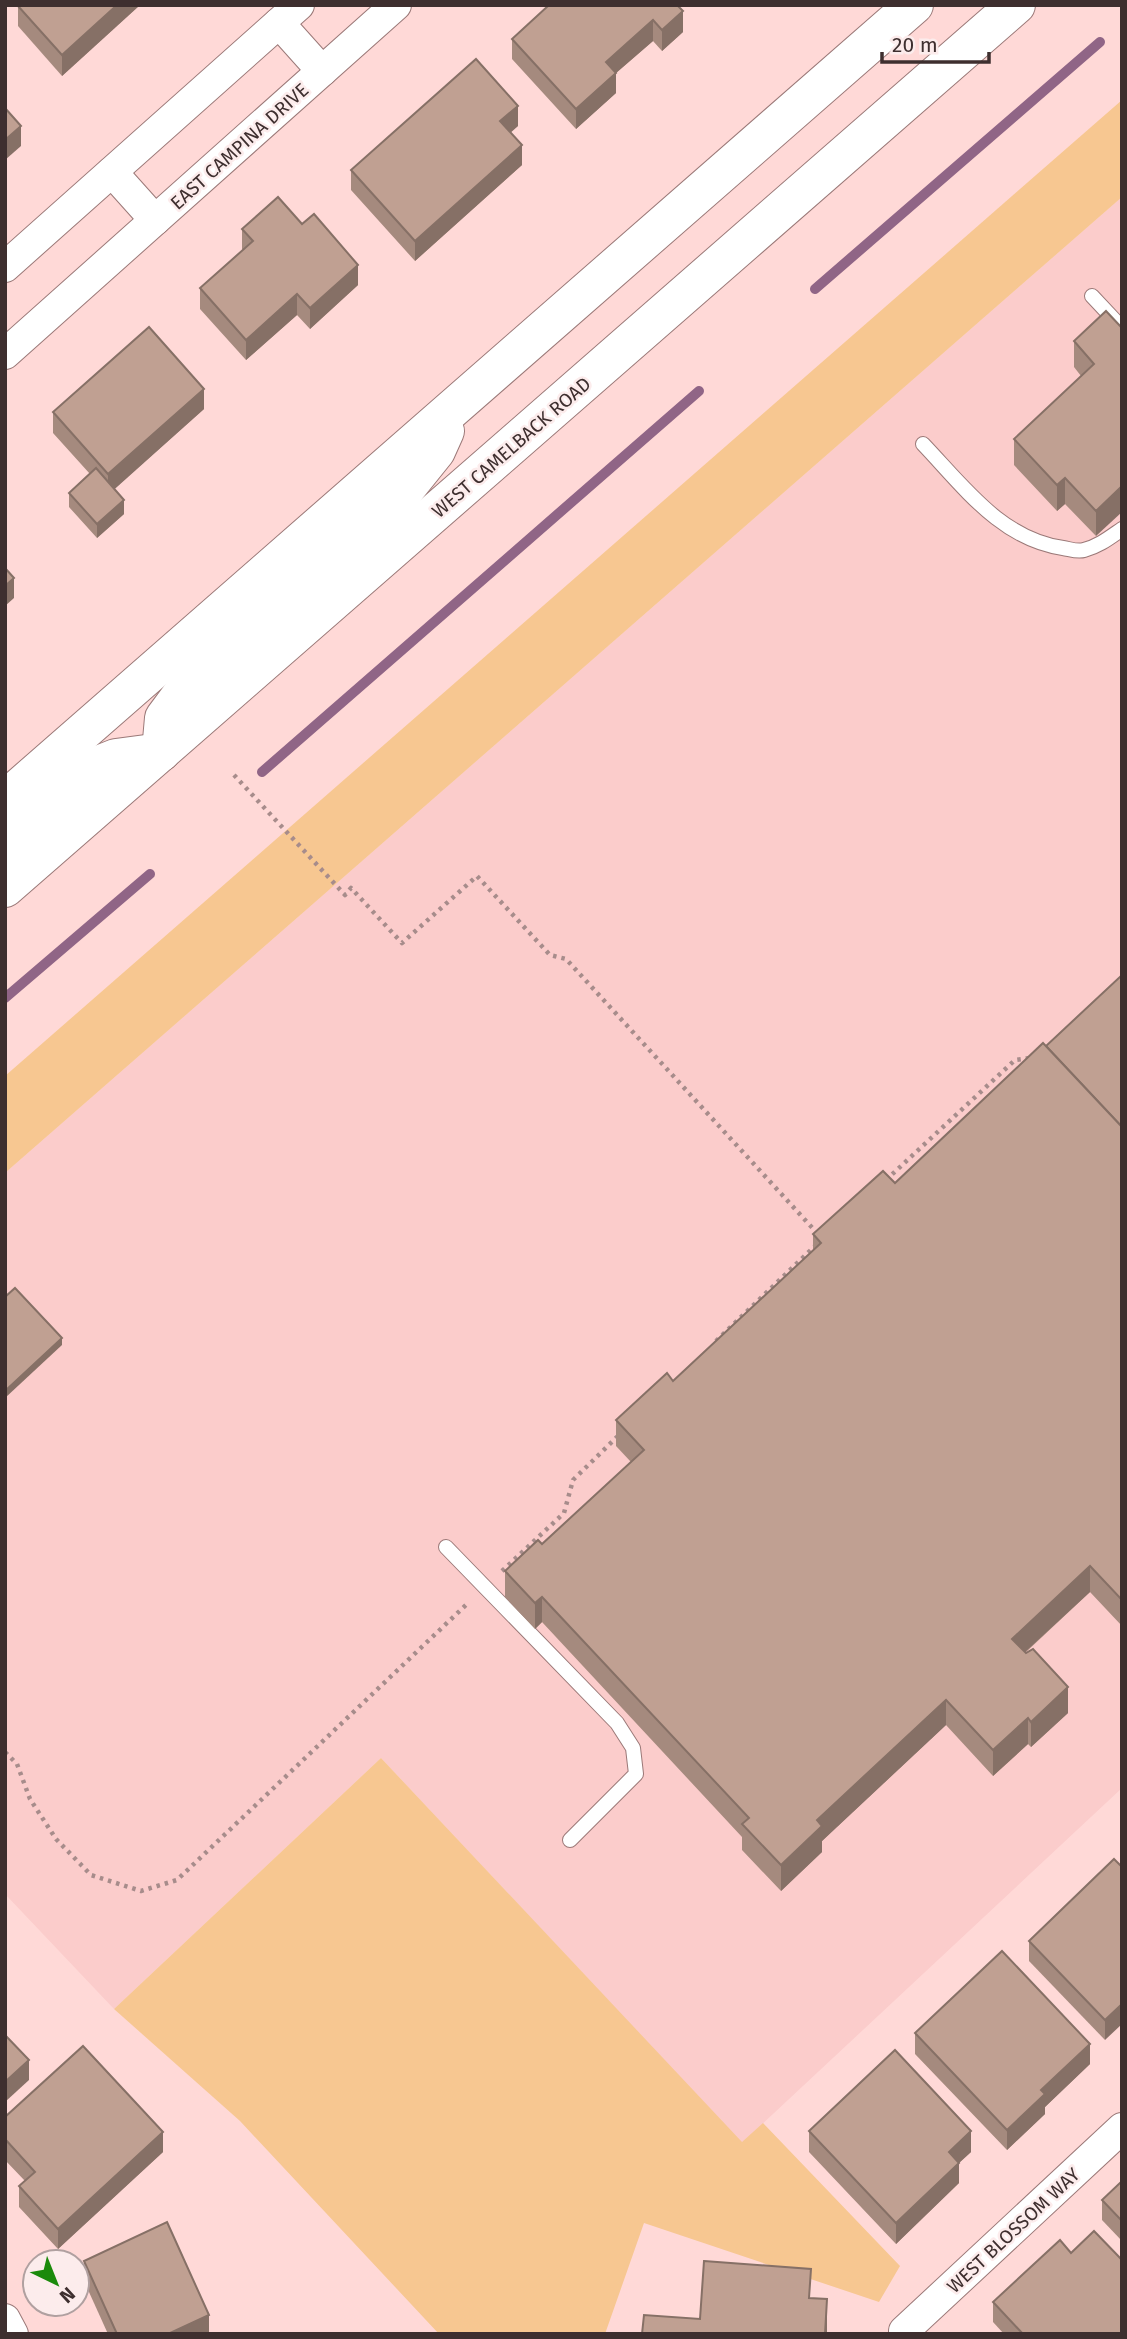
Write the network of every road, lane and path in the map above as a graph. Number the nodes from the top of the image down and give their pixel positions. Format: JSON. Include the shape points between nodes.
{"nodes":[{"id":1,"x":396,"y":5,"type":"edge"},
{"id":2,"x":914,"y":5,"type":"edge"},
{"id":3,"x":1016,"y":5,"type":"edge"},
{"id":4,"x":289,"y":14,"type":"edge"},
{"id":5,"x":322,"y":71,"type":"junction"},
{"id":6,"x":112,"y":172,"type":"junction"},
{"id":7,"x":155,"y":220,"type":"junction"},
{"id":8,"x":5,"y":267,"type":"edge"},
{"id":9,"x":1091,"y":296,"type":"dead end"},
{"id":10,"x":1122,"y":328,"type":"edge"},
{"id":11,"x":5,"y":354,"type":"edge"},
{"id":12,"x":455,"y":408,"type":"junction"},
{"id":13,"x":923,"y":444,"type":"dead end"},
{"id":14,"x":1122,"y":529,"type":"edge"},
{"id":15,"x":161,"y":752,"type":"junction"},
{"id":16,"x":234,"y":775,"type":"dead end"},
{"id":17,"x":5,"y":800,"type":"edge"},
{"id":18,"x":5,"y":844,"type":"edge"},
{"id":19,"x":5,"y":888,"type":"edge"},
{"id":20,"x":1039,"y":1056,"type":"edge"},
{"id":21,"x":883,"y":1182,"type":"edge"},
{"id":22,"x":712,"y":1345,"type":"edge"},
{"id":23,"x":622,"y":1432,"type":"edge"},
{"id":24,"x":446,"y":1547,"type":"dead end"},
{"id":25,"x":485,"y":1587,"type":"junction"},
{"id":26,"x":5,"y":1752,"type":"edge"},
{"id":27,"x":570,"y":1840,"type":"dead end"},
{"id":28,"x":1122,"y":2128,"type":"edge"},
{"id":29,"x":5,"y":2319,"type":"edge"},
{"id":30,"x":905,"y":2333,"type":"edge"},
{"id":31,"x":13,"y":2334,"type":"edge"}],
"edges":[{"from":1,"to":5,"type":"street","name":"EAST CAMPINA DRIVE"},
{"from":2,"to":12,"type":"main road"},
{"from":3,"to":15,"type":"main road","name":"WEST CAMELBACK ROAD"},
{"from":4,"to":5,"type":"street","name":"EAST CAMPINA DRIVE"},
{"from":4,"to":6,"type":"street","name":"EAST CAMPINA DRIVE"},
{"from":5,"to":7,"type":"street","name":"EAST CAMPINA DRIVE"},
{"from":6,"to":7,"type":"street","name":"EAST CAMPINA DRIVE"},
{"from":6,"to":8,"type":"street","name":"EAST CAMPINA DRIVE"},
{"from":7,"to":11,"type":"street","name":"EAST CAMPINA DRIVE"},
{"from":9,"to":10,"type":"lane"},
{"from":12,"to":15,"type":"main road","via":[[436,451],[387,512],[190,682],[164,718]]},
{"from":12,"to":17,"type":"main road"},
{"from":13,"to":14,"type":"lane","via":[[1003,526],[1021,537],[1080,551],[1100,545]]},
{"from":15,"to":18,"type":"main road","via":[[116,758],[96,766]]},
{"from":15,"to":19,"type":"main road","name":"WEST CAMELBACK ROAD"},
{"from":16,"to":22,"type":"path","via":[[345,895],[351,888],[402,943],[477,876],[550,955],[566,959],[822,1239]]},
{"from":20,"to":21,"type":"path","via":[[1015,1060]]},
{"from":23,"to":25,"type":"path","via":[[573,1480],[564,1513]]},
{"from":24,"to":25,"type":"lane"},
{"from":25,"to":26,"type":"path","via":[[177,1880],[141,1891],[91,1875],[56,1839],[30,1799],[17,1763]]},
{"from":25,"to":27,"type":"lane","via":[[617,1723],[633,1748],[636,1774]]},
{"from":28,"to":30,"type":"street","name":"WEST BLOSSOM WAY"},
{"from":29,"to":31,"type":"street"}]}
